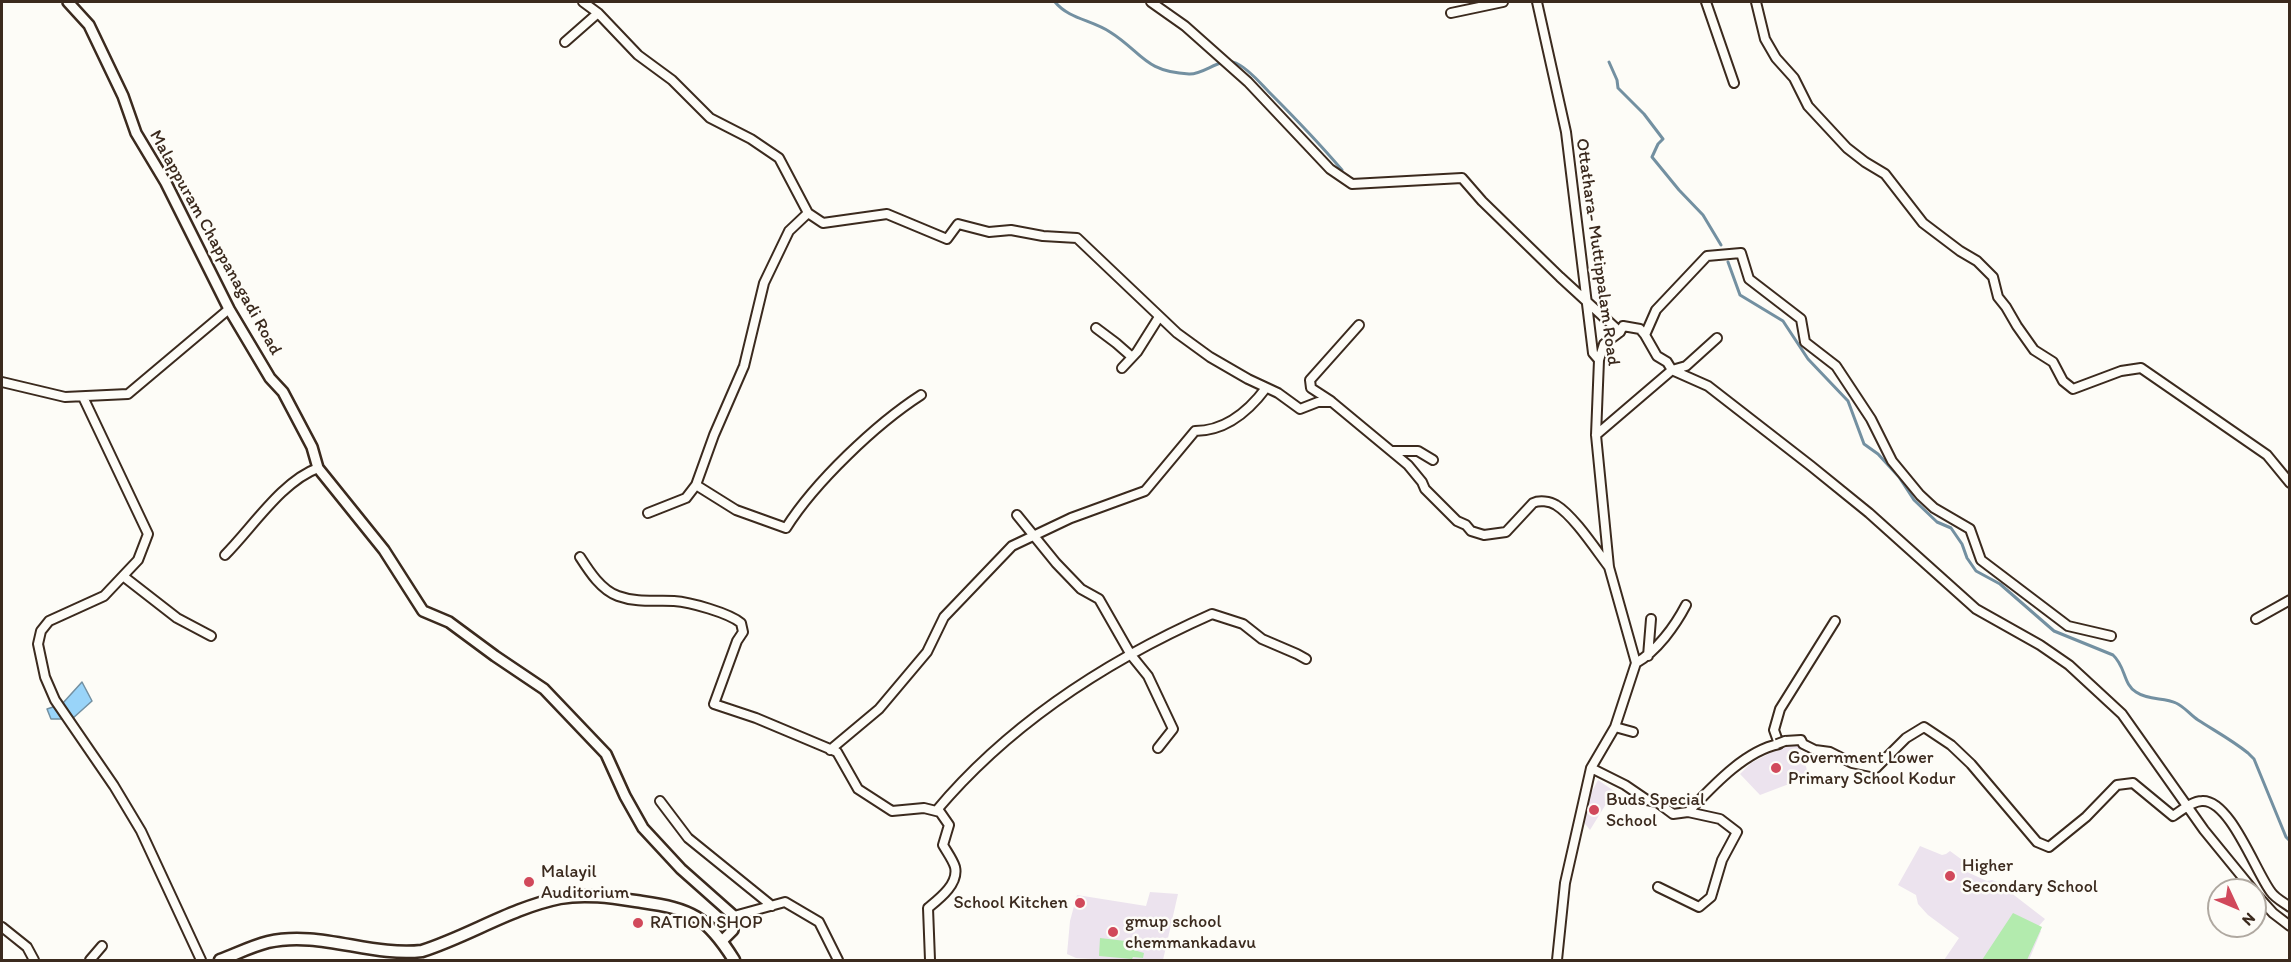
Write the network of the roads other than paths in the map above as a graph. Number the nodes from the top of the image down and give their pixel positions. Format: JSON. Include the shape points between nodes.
{"nodes":[{"id":1,"x":68,"y":2,"type":"edge"},
{"id":2,"x":583,"y":2,"type":"edge"},
{"id":3,"x":1152,"y":2,"type":"edge"},
{"id":4,"x":1503,"y":2,"type":"edge"},
{"id":5,"x":1538,"y":2,"type":"edge"},
{"id":6,"x":1706,"y":2,"type":"edge"},
{"id":7,"x":1756,"y":2,"type":"edge"},
{"id":8,"x":598,"y":13,"type":"junction"},
{"id":9,"x":1451,"y":13,"type":"dead end"},
{"id":10,"x":565,"y":42,"type":"dead end"},
{"id":11,"x":1734,"y":83,"type":"dead end"},
{"id":12,"x":808,"y":213,"type":"junction"},
{"id":13,"x":1587,"y":303,"type":"junction"},
{"id":14,"x":229,"y":309,"type":"junction"},
{"id":15,"x":1159,"y":317,"type":"junction"},
{"id":16,"x":1359,"y":325,"type":"dead end"},
{"id":17,"x":1096,"y":328,"type":"dead end"},
{"id":18,"x":1620,"y":332,"type":"junction"},
{"id":19,"x":1645,"y":336,"type":"junction"},
{"id":20,"x":1717,"y":338,"type":"dead end"},
{"id":21,"x":1132,"y":357,"type":"junction"},
{"id":22,"x":1599,"y":360,"type":"junction"},
{"id":23,"x":1122,"y":368,"type":"dead end"},
{"id":24,"x":1672,"y":370,"type":"junction"},
{"id":25,"x":2,"y":382,"type":"edge"},
{"id":26,"x":1266,"y":388,"type":"junction"},
{"id":27,"x":921,"y":395,"type":"dead end"},
{"id":28,"x":83,"y":397,"type":"junction"},
{"id":29,"x":1332,"y":402,"type":"junction"},
{"id":30,"x":1596,"y":435,"type":"junction"},
{"id":31,"x":1392,"y":452,"type":"junction"},
{"id":32,"x":1433,"y":460,"type":"dead end"},
{"id":33,"x":318,"y":468,"type":"junction"},
{"id":34,"x":2289,"y":483,"type":"edge"},
{"id":35,"x":696,"y":485,"type":"junction"},
{"id":36,"x":648,"y":513,"type":"dead end"},
{"id":37,"x":1017,"y":515,"type":"dead end"},
{"id":38,"x":1035,"y":535,"type":"junction"},
{"id":39,"x":225,"y":555,"type":"dead end"},
{"id":40,"x":580,"y":557,"type":"dead end"},
{"id":41,"x":1609,"y":567,"type":"junction"},
{"id":42,"x":123,"y":576,"type":"junction"},
{"id":43,"x":2289,"y":600,"type":"edge"},
{"id":44,"x":1686,"y":604,"type":"dead end"},
{"id":45,"x":1651,"y":619,"type":"dead end"},
{"id":46,"x":2256,"y":619,"type":"dead end"},
{"id":47,"x":1835,"y":621,"type":"dead end"},
{"id":48,"x":211,"y":636,"type":"dead end"},
{"id":49,"x":2111,"y":636,"type":"dead end"},
{"id":50,"x":1131,"y":655,"type":"junction"},
{"id":51,"x":1648,"y":656,"type":"junction"},
{"id":52,"x":1306,"y":659,"type":"dead end"},
{"id":53,"x":1636,"y":663,"type":"junction"},
{"id":54,"x":1615,"y":727,"type":"junction"},
{"id":55,"x":1633,"y":732,"type":"dead end"},
{"id":56,"x":1780,"y":744,"type":"junction"},
{"id":57,"x":1158,"y":748,"type":"dead end"},
{"id":58,"x":830,"y":750,"type":"junction"},
{"id":59,"x":1591,"y":768,"type":"junction"},
{"id":60,"x":660,"y":801,"type":"dead end"},
{"id":61,"x":2188,"y":807,"type":"junction"},
{"id":62,"x":936,"y":811,"type":"junction"},
{"id":63,"x":1688,"y":812,"type":"junction"},
{"id":64,"x":2243,"y":878,"type":"edge"},
{"id":65,"x":1658,"y":887,"type":"dead end"},
{"id":66,"x":772,"y":906,"type":"junction"},
{"id":67,"x":2267,"y":907,"type":"edge"},
{"id":68,"x":2289,"y":907,"type":"edge"},
{"id":69,"x":734,"y":916,"type":"junction"},
{"id":70,"x":2289,"y":926,"type":"edge"},
{"id":71,"x":2,"y":927,"type":"edge"},
{"id":72,"x":722,"y":941,"type":"junction"},
{"id":73,"x":102,"y":946,"type":"dead end"},
{"id":74,"x":34,"y":960,"type":"edge"},
{"id":75,"x":90,"y":960,"type":"edge"},
{"id":76,"x":201,"y":960,"type":"edge"},
{"id":77,"x":220,"y":960,"type":"edge"},
{"id":78,"x":734,"y":960,"type":"edge"},
{"id":79,"x":838,"y":960,"type":"edge"},
{"id":80,"x":930,"y":960,"type":"edge"},
{"id":81,"x":1557,"y":960,"type":"edge"}],
"edges":[{"from":1,"to":14,"type":"street","name":"Malappuram Chappanagadi Road","via":[[89,25],[136,133],[166,183]]},
{"from":2,"to":8,"type":"street"},
{"from":3,"to":13,"type":"street","via":[[1248,81],[1330,169],[1352,184],[1462,178]]},
{"from":4,"to":9,"type":"street"},
{"from":5,"to":13,"type":"street","name":"Ottathara- Muttippalam Road","via":[[1566,132]]},
{"from":6,"to":11,"type":"street"},
{"from":7,"to":34,"type":"street","via":[[1765,39],[1794,78],[1808,106],[1846,147],[1885,174],[1923,223],[1993,277],[1998,297],[2016,326],[2034,350],[2053,362],[2063,381],[2073,389],[2121,370],[2141,368],[2267,455]]},
{"from":8,"to":10,"type":"street"},
{"from":8,"to":12,"type":"street","via":[[638,55],[672,80],[710,118],[778,158]]},
{"from":12,"to":15,"type":"street","via":[[823,223],[886,214],[947,239],[958,224],[989,232],[1011,230],[1077,238]]},
{"from":12,"to":35,"type":"street","via":[[789,231],[764,283],[744,366]]},
{"from":13,"to":18,"type":"street"},
{"from":13,"to":22,"type":"street","name":"Ottathara- Muttippalam Road","via":[[1593,353]]},
{"from":14,"to":28,"type":"street","via":[[128,394]]},
{"from":14,"to":33,"type":"street","name":"Malappuram Chappanagadi Road","via":[[270,378],[283,392],[312,447]]},
{"from":15,"to":21,"type":"street"},
{"from":15,"to":26,"type":"street","via":[[1210,357]]},
{"from":16,"to":29,"type":"street","via":[[1310,380],[1311,388]]},
{"from":17,"to":21,"type":"street"},
{"from":18,"to":19,"type":"street","via":[[1623,326],[1640,329]]},
{"from":18,"to":22,"type":"street","via":[[1604,344]]},
{"from":19,"to":24,"type":"street","via":[[1657,356]]},
{"from":19,"to":49,"type":"street","via":[[1656,310],[1707,256],[1741,253],[1749,279],[1801,320],[1805,342],[1836,366],[1892,461],[1920,495],[1970,529],[1981,560],[2068,626]]},
{"from":20,"to":24,"type":"street","via":[[1686,366]]},
{"from":21,"to":23,"type":"street"},
{"from":22,"to":30,"type":"street","name":"Ottathara- Muttippalam Road"},
{"from":24,"to":30,"type":"street"},
{"from":24,"to":61,"type":"street","via":[[1708,386],[1811,466],[1976,609],[2069,665],[2122,714]]},
{"from":25,"to":28,"type":"street","via":[[65,397]]},
{"from":26,"to":29,"type":"street","via":[[1300,409]]},
{"from":26,"to":38,"type":"street","via":[[1230,423],[1210,431],[1195,431],[1145,491]]},
{"from":27,"to":35,"type":"street","via":[[837,466],[801,504],[786,528],[736,510]]},
{"from":28,"to":42,"type":"street","via":[[148,534],[138,560]]},
{"from":29,"to":31,"type":"street"},
{"from":30,"to":41,"type":"street","name":"Ottathara- Muttippalam Road"},
{"from":31,"to":32,"type":"street","via":[[1418,451]]},
{"from":31,"to":41,"type":"street","via":[[1471,531],[1484,535],[1506,532],[1533,503],[1555,504]]},
{"from":33,"to":39,"type":"street","via":[[305,473],[278,497]]},
{"from":33,"to":69,"type":"street","name":"Malappuram Chappanagadi Road","via":[[384,550],[423,610],[449,622],[544,689],[606,754],[625,796],[649,834]]},
{"from":35,"to":36,"type":"street","via":[[686,498]]},
{"from":37,"to":38,"type":"street"},
{"from":38,"to":50,"type":"street","via":[[1081,589],[1099,599]]},
{"from":38,"to":58,"type":"street","via":[[1012,546],[944,616],[927,652],[886,701]]},
{"from":40,"to":58,"type":"street","via":[[595,579],[617,596],[646,602],[677,601],[727,614],[741,622],[743,632],[714,704]]},
{"from":41,"to":53,"type":"street","name":"Ottathara- Muttippalam Road"},
{"from":42,"to":48,"type":"street","via":[[177,618]]},
{"from":42,"to":76,"type":"street","via":[[104,596],[49,621],[41,631],[38,645],[55,700],[141,831]]},
{"from":43,"to":46,"type":"street"},
{"from":44,"to":51,"type":"street"},
{"from":45,"to":51,"type":"street"},
{"from":47,"to":56,"type":"street","via":[[1780,709],[1774,730]]},
{"from":50,"to":52,"type":"street","via":[[1212,614],[1243,624],[1262,639]]},
{"from":50,"to":57,"type":"street","via":[[1148,676],[1173,729]]},
{"from":50,"to":62,"type":"street","via":[[1024,725],[962,780]]},
{"from":51,"to":53,"type":"street"},
{"from":53,"to":54,"type":"street"},
{"from":54,"to":55,"type":"street"},
{"from":54,"to":59,"type":"street"},
{"from":56,"to":61,"type":"street","via":[[1801,740],[1815,750],[1876,768],[1924,726],[1951,745],[2037,842],[2049,846],[2086,817],[2117,785],[2133,783],[2173,816]]},
{"from":56,"to":63,"type":"street","via":[[1766,747],[1719,779]]},
{"from":58,"to":62,"type":"street","via":[[837,753],[858,789],[892,811]]},
{"from":59,"to":63,"type":"street","via":[[1673,814]]},
{"from":59,"to":81,"type":"street","via":[[1565,883]]},
{"from":60,"to":66,"type":"street","via":[[688,838]]},
{"from":61,"to":64,"type":"street"},
{"from":61,"to":68,"type":"street","via":[[2204,800],[2223,812],[2271,893]]},
{"from":62,"to":80,"type":"street","via":[[949,825],[944,845],[955,873],[947,891],[928,908]]},
{"from":63,"to":65,"type":"street","via":[[1720,819],[1737,832],[1722,860],[1710,897],[1700,907]]},
{"from":66,"to":69,"type":"street"},
{"from":66,"to":79,"type":"street","via":[[785,902],[819,922]]},
{"from":67,"to":70,"type":"street"},
{"from":69,"to":72,"type":"street","via":[[733,930]]},
{"from":71,"to":74,"type":"street","via":[[27,947]]},
{"from":72,"to":77,"type":"main road","via":[[692,913],[672,906],[603,897],[561,898],[526,908],[422,951],[405,953],[292,940],[269,942]]},
{"from":72,"to":78,"type":"main road"},
{"from":73,"to":75,"type":"street"}]}
